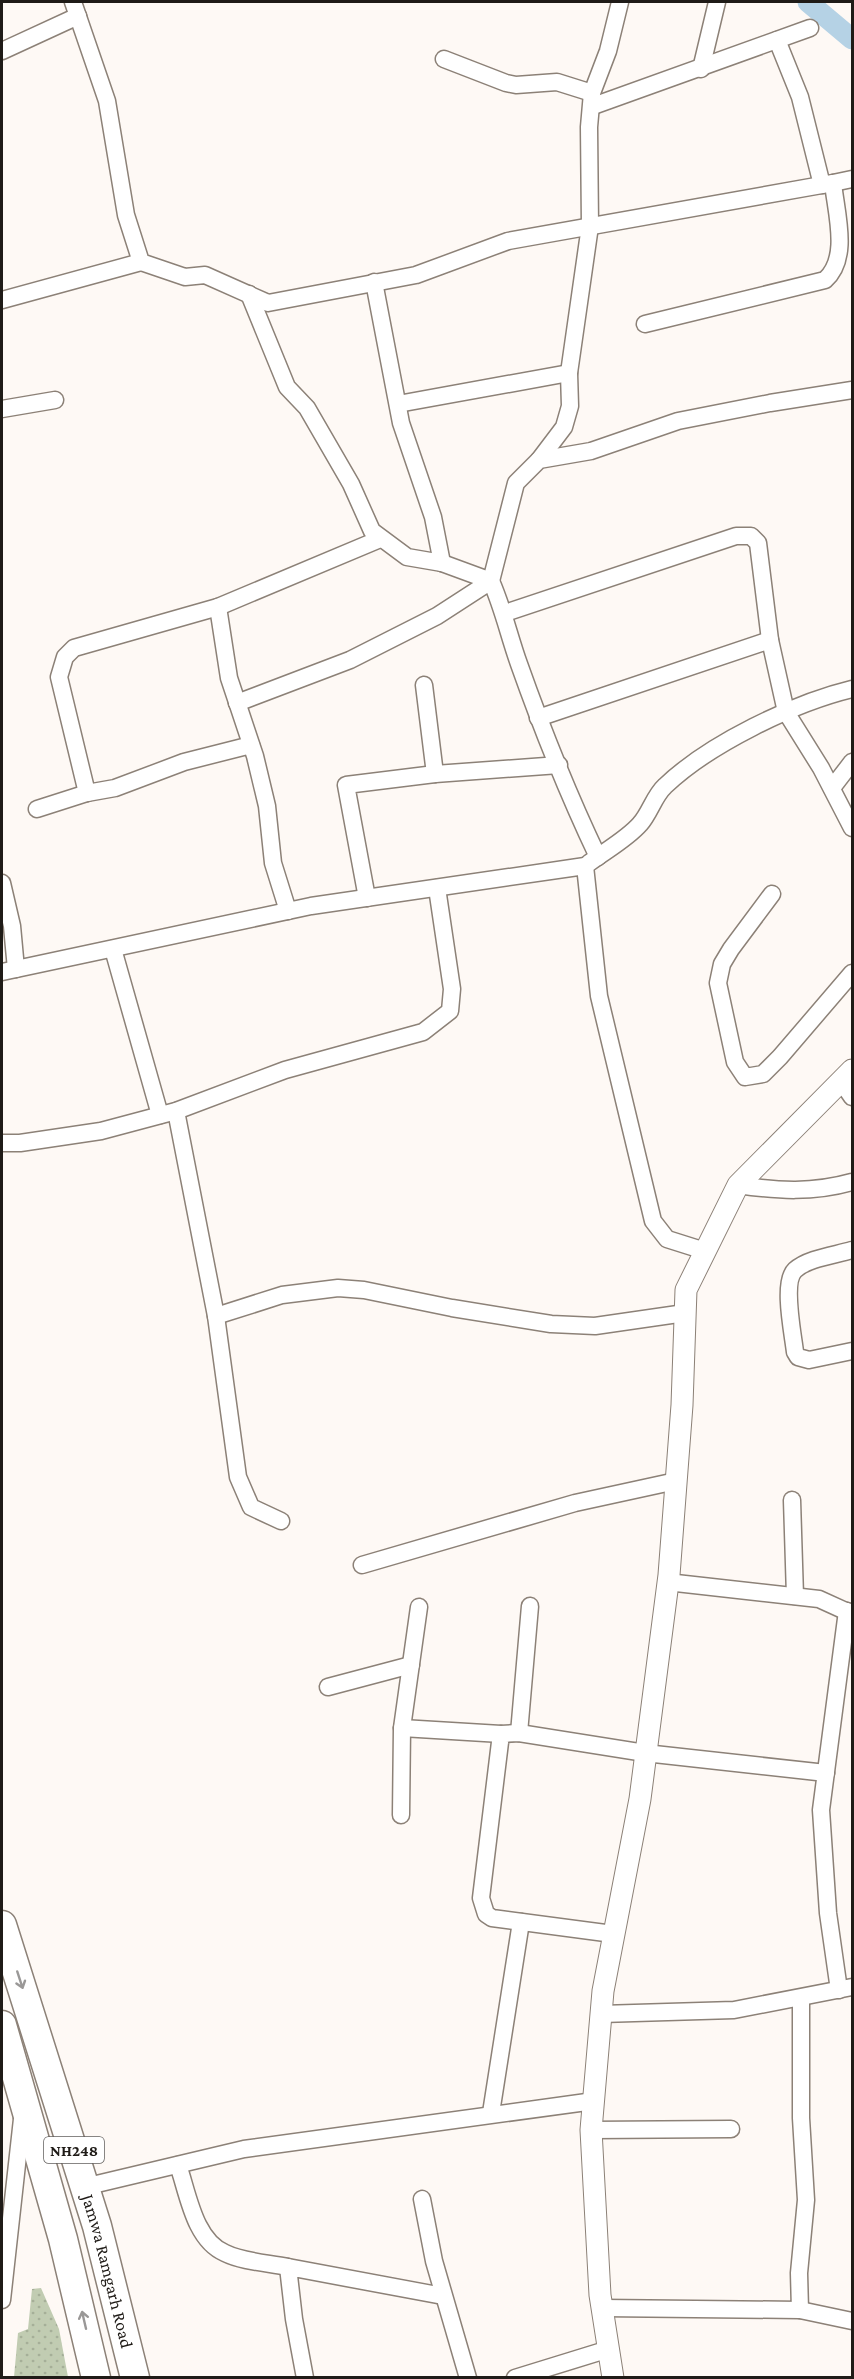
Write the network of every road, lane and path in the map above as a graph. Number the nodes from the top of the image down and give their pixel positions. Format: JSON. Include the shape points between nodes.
{"nodes":[{"id":1,"x":620,"y":2,"type":"edge"},
{"id":2,"x":717,"y":2,"type":"edge"},
{"id":3,"x":76,"y":9,"type":"edge"},
{"id":4,"x":810,"y":28,"type":"dead end"},
{"id":5,"x":777,"y":40,"type":"junction"},
{"id":6,"x":2,"y":51,"type":"edge"},
{"id":7,"x":444,"y":60,"type":"dead end"},
{"id":8,"x":701,"y":69,"type":"junction"},
{"id":9,"x":592,"y":100,"type":"junction"},
{"id":10,"x":852,"y":179,"type":"edge"},
{"id":11,"x":827,"y":184,"type":"junction"},
{"id":12,"x":590,"y":226,"type":"junction"},
{"id":13,"x":141,"y":262,"type":"junction"},
{"id":14,"x":374,"y":282,"type":"junction"},
{"id":15,"x":249,"y":294,"type":"junction"},
{"id":16,"x":2,"y":300,"type":"edge"},
{"id":17,"x":645,"y":324,"type":"dead end"},
{"id":18,"x":569,"y":373,"type":"junction"},
{"id":19,"x":852,"y":390,"type":"edge"},
{"id":20,"x":55,"y":400,"type":"dead end"},
{"id":21,"x":398,"y":404,"type":"junction"},
{"id":22,"x":2,"y":409,"type":"edge"},
{"id":23,"x":539,"y":460,"type":"junction"},
{"id":24,"x":380,"y":539,"type":"junction"},
{"id":25,"x":442,"y":563,"type":"junction"},
{"id":26,"x":491,"y":581,"type":"junction"},
{"id":27,"x":218,"y":607,"type":"junction"},
{"id":28,"x":505,"y":613,"type":"junction"},
{"id":29,"x":770,"y":640,"type":"junction"},
{"id":30,"x":423,"y":685,"type":"dead end"},
{"id":31,"x":852,"y":689,"type":"edge"},
{"id":32,"x":237,"y":703,"type":"junction"},
{"id":33,"x":786,"y":712,"type":"junction"},
{"id":34,"x":538,"y":718,"type":"junction"},
{"id":35,"x":251,"y":745,"type":"junction"},
{"id":36,"x":852,"y":762,"type":"edge"},
{"id":37,"x":559,"y":765,"type":"junction"},
{"id":38,"x":435,"y":774,"type":"junction"},
{"id":39,"x":832,"y":788,"type":"junction"},
{"id":40,"x":87,"y":793,"type":"junction"},
{"id":41,"x":36,"y":809,"type":"dead end"},
{"id":42,"x":852,"y":828,"type":"edge"},
{"id":43,"x":591,"y":861,"type":"junction"},
{"id":44,"x":2,"y":883,"type":"edge"},
{"id":45,"x":437,"y":888,"type":"junction"},
{"id":46,"x":772,"y":894,"type":"dead end"},
{"id":47,"x":367,"y":898,"type":"junction"},
{"id":48,"x":288,"y":911,"type":"junction"},
{"id":49,"x":113,"y":949,"type":"junction"},
{"id":50,"x":9,"y":971,"type":"edge"},
{"id":51,"x":852,"y":973,"type":"edge"},
{"id":52,"x":849,"y":1083,"type":"edge"},
{"id":53,"x":168,"y":1113,"type":"junction"},
{"id":54,"x":2,"y":1143,"type":"edge"},
{"id":55,"x":852,"y":1182,"type":"edge"},
{"id":56,"x":738,"y":1185,"type":"junction"},
{"id":57,"x":852,"y":1250,"type":"edge"},
{"id":58,"x":705,"y":1251,"type":"junction"},
{"id":59,"x":685,"y":1313,"type":"junction"},
{"id":60,"x":216,"y":1316,"type":"junction"},
{"id":61,"x":852,"y":1351,"type":"edge"},
{"id":62,"x":676,"y":1481,"type":"junction"},
{"id":63,"x":792,"y":1500,"type":"dead end"},
{"id":64,"x":281,"y":1521,"type":"dead end"},
{"id":65,"x":362,"y":1565,"type":"dead end"},
{"id":66,"x":668,"y":1582,"type":"junction"},
{"id":67,"x":795,"y":1596,"type":"junction"},
{"id":68,"x":530,"y":1606,"type":"dead end"},
{"id":69,"x":419,"y":1607,"type":"dead end"},
{"id":70,"x":850,"y":1612,"type":"edge"},
{"id":71,"x":411,"y":1665,"type":"junction"},
{"id":72,"x":328,"y":1687,"type":"dead end"},
{"id":73,"x":402,"y":1728,"type":"junction"},
{"id":74,"x":519,"y":1733,"type":"junction"},
{"id":75,"x":501,"y":1734,"type":"junction"},
{"id":76,"x":645,"y":1753,"type":"junction"},
{"id":77,"x":826,"y":1773,"type":"junction"},
{"id":78,"x":401,"y":1815,"type":"dead end"},
{"id":79,"x":521,"y":1922,"type":"junction"},
{"id":80,"x":2,"y":1925,"type":"edge"},
{"id":81,"x":614,"y":1934,"type":"junction"},
{"id":82,"x":846,"y":1989,"type":"edge"},
{"id":83,"x":801,"y":1998,"type":"junction"},
{"id":84,"x":601,"y":2014,"type":"junction"},
{"id":85,"x":2,"y":2025,"type":"edge"},
{"id":86,"x":8,"y":2075,"type":"edge"},
{"id":87,"x":24,"y":2100,"type":"junction"},
{"id":88,"x":594,"y":2101,"type":"junction"},
{"id":89,"x":491,"y":2113,"type":"junction"},
{"id":90,"x":731,"y":2129,"type":"dead end"},
{"id":91,"x":591,"y":2130,"type":"junction"},
{"id":92,"x":178,"y":2165,"type":"junction"},
{"id":93,"x":84,"y":2187,"type":"junction"},
{"id":94,"x":422,"y":2199,"type":"dead end"},
{"id":95,"x":288,"y":2267,"type":"junction"},
{"id":96,"x":443,"y":2296,"type":"junction"},
{"id":97,"x":2,"y":2300,"type":"edge"},
{"id":98,"x":602,"y":2308,"type":"junction"},
{"id":99,"x":800,"y":2310,"type":"junction"},
{"id":100,"x":852,"y":2321,"type":"edge"},
{"id":101,"x":609,"y":2349,"type":"junction"},
{"id":102,"x":96,"y":2378,"type":"edge"},
{"id":103,"x":135,"y":2378,"type":"edge"},
{"id":104,"x":305,"y":2378,"type":"edge"},
{"id":105,"x":468,"y":2378,"type":"edge"},
{"id":106,"x":515,"y":2378,"type":"edge"},
{"id":107,"x":613,"y":2378,"type":"edge"}],
"edges":[{"from":1,"to":9,"type":"street"},
{"from":2,"to":8,"type":"street"},
{"from":3,"to":6,"type":"street"},
{"from":3,"to":13,"type":"street","via":[[107,101],[126,215]]},
{"from":4,"to":5,"type":"street"},
{"from":5,"to":8,"type":"street"},
{"from":5,"to":11,"type":"street","via":[[800,97]]},
{"from":7,"to":9,"type":"street","via":[[516,85],[557,82]]},
{"from":8,"to":9,"type":"street"},
{"from":9,"to":12,"type":"street"},
{"from":10,"to":11,"type":"street"},
{"from":11,"to":12,"type":"street"},
{"from":11,"to":17,"type":"street","via":[[840,258],[825,280]]},
{"from":12,"to":14,"type":"street","via":[[508,242],[416,275]]},
{"from":12,"to":18,"type":"street"},
{"from":13,"to":15,"type":"street","via":[[185,277],[205,275]]},
{"from":13,"to":16,"type":"street"},
{"from":14,"to":15,"type":"street","via":[[268,303]]},
{"from":14,"to":21,"type":"street"},
{"from":15,"to":24,"type":"street","via":[[287,387],[308,408],[351,484],[372,531]]},
{"from":18,"to":21,"type":"street"},
{"from":18,"to":23,"type":"street","via":[[570,406],[564,427]]},
{"from":19,"to":23,"type":"street","via":[[678,421],[591,451]]},
{"from":20,"to":22,"type":"street"},
{"from":21,"to":25,"type":"street","via":[[433,517]]},
{"from":23,"to":26,"type":"street","via":[[516,483]]},
{"from":24,"to":25,"type":"street","via":[[406,557]]},
{"from":24,"to":27,"type":"street"},
{"from":25,"to":26,"type":"street"},
{"from":26,"to":28,"type":"street"},
{"from":26,"to":32,"type":"street","via":[[437,616],[350,660]]},
{"from":27,"to":32,"type":"street"},
{"from":27,"to":40,"type":"street","via":[[74,648],[65,657],[59,677]]},
{"from":28,"to":29,"type":"street","via":[[736,536],[751,536],[758,543]]},
{"from":28,"to":34,"type":"street"},
{"from":29,"to":33,"type":"street"},
{"from":29,"to":34,"type":"street"},
{"from":30,"to":38,"type":"street"},
{"from":31,"to":33,"type":"street"},
{"from":32,"to":35,"type":"street"},
{"from":33,"to":39,"type":"street"},
{"from":33,"to":43,"type":"street","via":[[703,757],[664,787],[640,825]]},
{"from":34,"to":37,"type":"street"},
{"from":35,"to":40,"type":"street","via":[[184,762],[115,788]]},
{"from":35,"to":48,"type":"street","via":[[267,806],[273,863]]},
{"from":36,"to":39,"type":"street"},
{"from":37,"to":38,"type":"street"},
{"from":37,"to":43,"type":"street"},
{"from":38,"to":47,"type":"street","via":[[346,785]]},
{"from":39,"to":42,"type":"street"},
{"from":40,"to":41,"type":"street"},
{"from":43,"to":45,"type":"street"},
{"from":43,"to":58,"type":"street","via":[[599,996],[653,1221],[667,1239]]},
{"from":44,"to":50,"type":"street","via":[[12,926]]},
{"from":45,"to":47,"type":"street"},
{"from":45,"to":53,"type":"street","via":[[452,989],[450,1011],[438,1023],[423,1032],[285,1070]]},
{"from":46,"to":51,"type":"street","via":[[731,949],[722,964],[718,983],[735,1062],[745,1077],[763,1074]]},
{"from":47,"to":48,"type":"street"},
{"from":48,"to":49,"type":"street"},
{"from":49,"to":50,"type":"street"},
{"from":49,"to":53,"type":"street"},
{"from":52,"to":56,"type":"street"},
{"from":53,"to":54,"type":"street","via":[[101,1131]]},
{"from":53,"to":60,"type":"street"},
{"from":55,"to":56,"type":"street","via":[[804,1191]]},
{"from":56,"to":58,"type":"street"},
{"from":57,"to":61,"type":"street","via":[[802,1265],[794,1271],[788,1285],[798,1358],[804,1361]]},
{"from":58,"to":59,"type":"street","via":[[686,1290]]},
{"from":59,"to":60,"type":"street","via":[[595,1326],[551,1324],[338,1288],[282,1295]]},
{"from":59,"to":62,"type":"street"},
{"from":60,"to":64,"type":"street","via":[[238,1477],[251,1507]]},
{"from":62,"to":65,"type":"street","via":[[575,1503]]},
{"from":62,"to":66,"type":"street"},
{"from":63,"to":67,"type":"street"},
{"from":66,"to":67,"type":"street"},
{"from":66,"to":76,"type":"street"},
{"from":67,"to":70,"type":"street","via":[[819,1599]]},
{"from":68,"to":74,"type":"street"},
{"from":69,"to":71,"type":"street"},
{"from":70,"to":77,"type":"street"},
{"from":71,"to":72,"type":"street"},
{"from":71,"to":73,"type":"street"},
{"from":73,"to":75,"type":"street"},
{"from":73,"to":78,"type":"street"},
{"from":74,"to":75,"type":"street"},
{"from":74,"to":76,"type":"street"},
{"from":75,"to":79,"type":"street","via":[[481,1898],[486,1914],[492,1918]]},
{"from":76,"to":77,"type":"street"},
{"from":76,"to":81,"type":"street"},
{"from":77,"to":82,"type":"street","via":[[821,1810],[828,1913]]},
{"from":79,"to":81,"type":"street"},
{"from":79,"to":89,"type":"street"},
{"from":80,"to":93,"type":"highway","name":"Jamwa Ramgarh Road","number":"NH248","one_way":true},
{"from":81,"to":84,"type":"street"},
{"from":82,"to":83,"type":"street"},
{"from":83,"to":84,"type":"street","via":[[734,2010]]},
{"from":83,"to":99,"type":"street","via":[[806,2200]]},
{"from":84,"to":88,"type":"street"},
{"from":85,"to":86,"type":"highway","name":"Jamwa Ramgarh Road","number":"NH248"},
{"from":86,"to":87,"type":"highway","name":"Jamwa Ramgarh Road","number":"NH248"},
{"from":87,"to":97,"type":"street"},
{"from":102,"to":87,"type":"highway","name":"Jamwa Ramgarh Road","number":"NH248","one_way":true},
{"from":88,"to":89,"type":"street"},
{"from":88,"to":91,"type":"street"},
{"from":89,"to":92,"type":"street","via":[[244,2149]]},
{"from":90,"to":91,"type":"street"},
{"from":91,"to":98,"type":"street"},
{"from":92,"to":93,"type":"street"},
{"from":92,"to":95,"type":"street","via":[[202,2233],[212,2244],[225,2253]]},
{"from":93,"to":103,"type":"highway","name":"Jamwa Ramgarh Road","number":"NH248"},
{"from":94,"to":96,"type":"street"},
{"from":95,"to":96,"type":"street"},
{"from":95,"to":104,"type":"street"},
{"from":96,"to":105,"type":"street"},
{"from":98,"to":99,"type":"street"},
{"from":98,"to":101,"type":"street"},
{"from":99,"to":100,"type":"street"},
{"from":101,"to":106,"type":"street"},
{"from":101,"to":107,"type":"street"}]}
